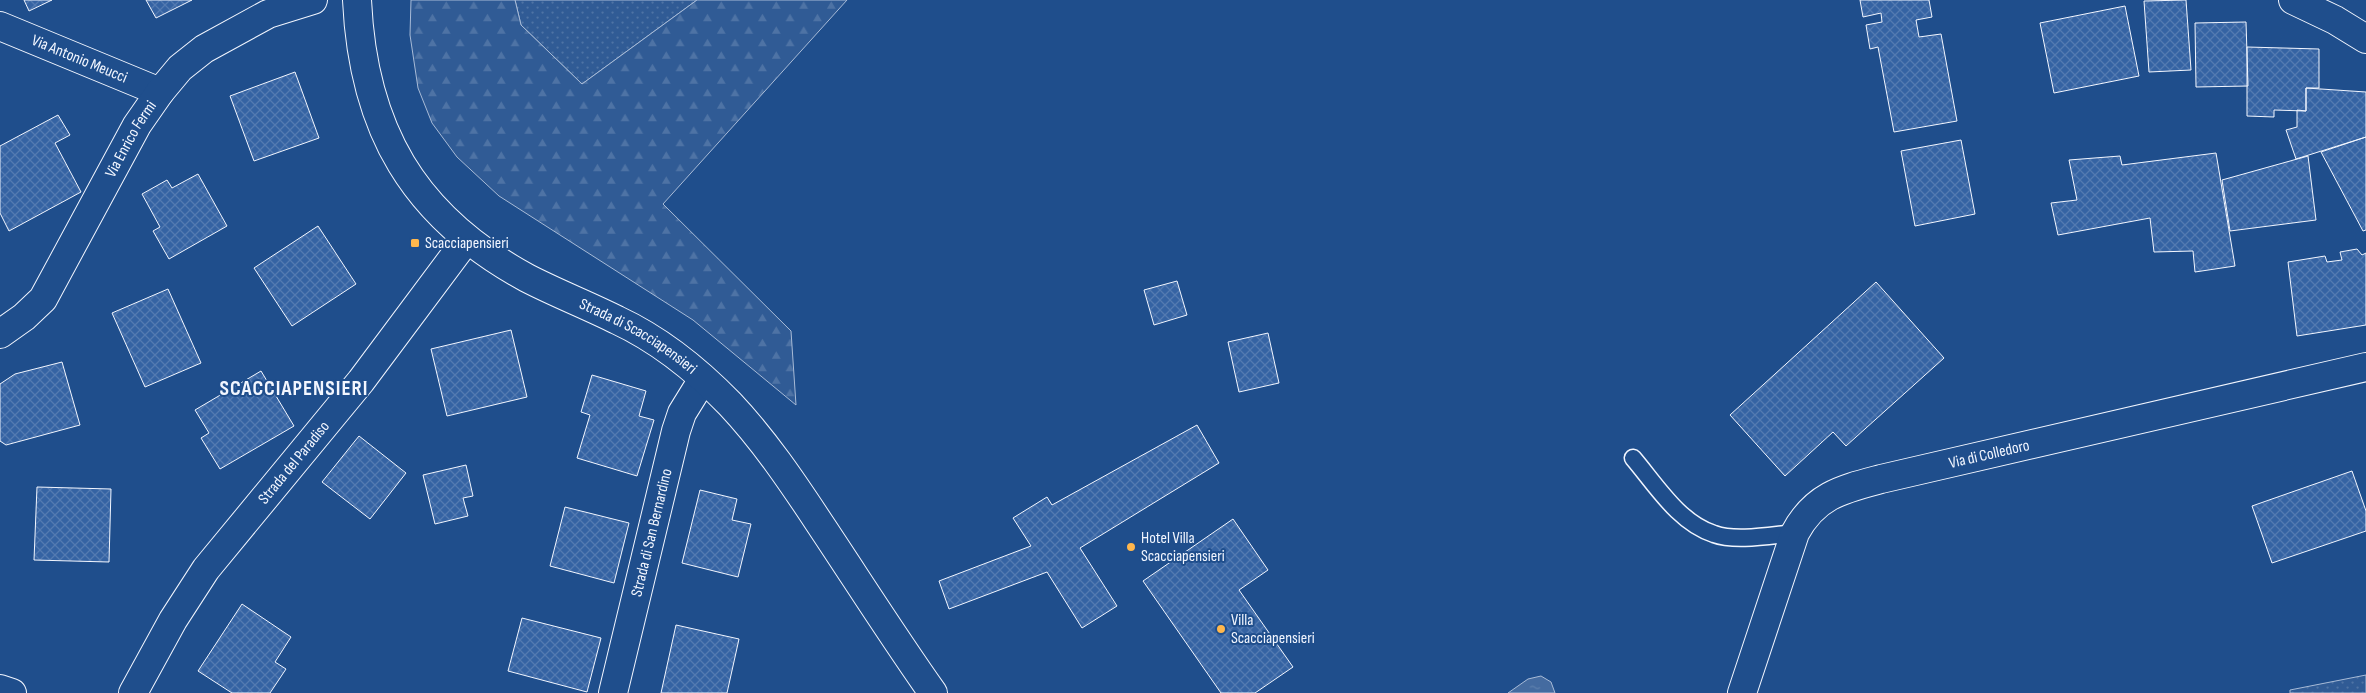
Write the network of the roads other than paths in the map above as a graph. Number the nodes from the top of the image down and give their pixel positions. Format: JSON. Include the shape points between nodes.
{"nodes":[{"id":1,"x":313,"y":0,"type":"edge"},
{"id":2,"x":357,"y":0,"type":"edge"},
{"id":3,"x":2293,"y":0,"type":"edge"},
{"id":4,"x":0,"y":26,"type":"edge"},
{"id":5,"x":2366,"y":39,"type":"edge"},
{"id":6,"x":160,"y":92,"type":"junction"},
{"id":7,"x":466,"y":239,"type":"junction"},
{"id":8,"x":0,"y":334,"type":"edge"},
{"id":9,"x":2366,"y":367,"type":"edge"},
{"id":10,"x":703,"y":379,"type":"junction"},
{"id":11,"x":1634,"y":458,"type":"dead end"},
{"id":12,"x":1795,"y":533,"type":"junction"},
{"id":13,"x":0,"y":689,"type":"edge"},
{"id":14,"x":12,"y":693,"type":"edge"},
{"id":15,"x":133,"y":693,"type":"edge"},
{"id":16,"x":613,"y":693,"type":"edge"},
{"id":17,"x":933,"y":693,"type":"edge"},
{"id":18,"x":1742,"y":693,"type":"edge"}],
"edges":[{"from":1,"to":6,"type":"street","name":"Via Enrico Fermi","via":[[268,14],[204,49],[180,68]]},
{"from":2,"to":7,"type":"street","name":"Strada di Scacciapensieri","via":[[358,27],[370,94],[388,141],[419,191]]},
{"from":3,"to":5,"type":"street"},
{"from":4,"to":6,"type":"street","name":"Via Antonio Meucci"},
{"from":6,"to":8,"type":"street","name":"Via Enrico Fermi","via":[[137,125],[43,299]]},
{"from":7,"to":10,"type":"street","name":"Strada di Scacciapensieri","via":[[529,279],[639,331],[662,345]]},
{"from":7,"to":15,"type":"street","name":"Strada del Paradiso","via":[[361,381],[206,569],[173,620]]},
{"from":9,"to":12,"type":"street","name":"Via di Colledoro","via":[[1843,489],[1816,505]]},
{"from":10,"to":16,"type":"street","name":"Strada di San Bernardino","via":[[682,413],[676,431]]},
{"from":10,"to":17,"type":"street","name":"Strada di Scacciapensieri","via":[[752,429],[802,496]]},
{"from":11,"to":12,"type":"lane","via":[[1674,507],[1715,535],[1745,537]]},
{"from":12,"to":18,"type":"street","name":"Via di Colledoro"},
{"from":13,"to":14,"type":"street"}]}
